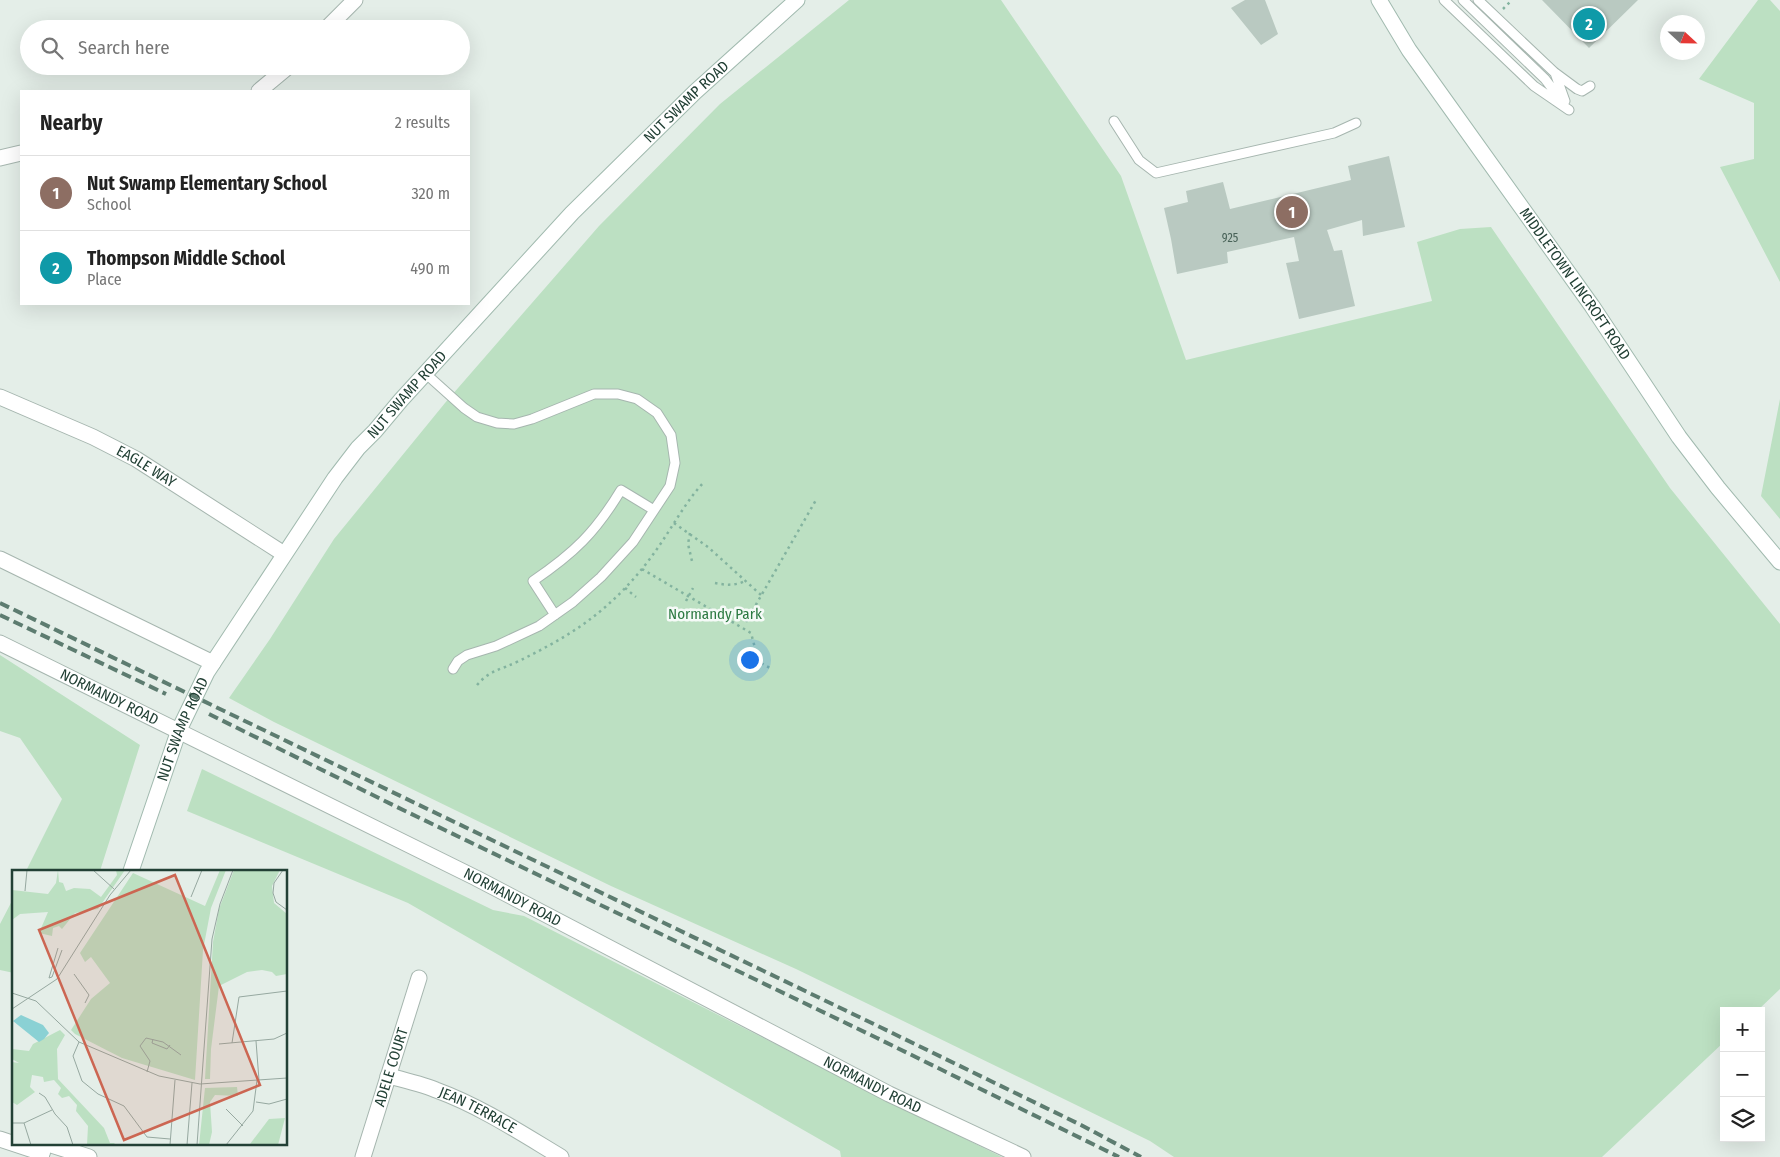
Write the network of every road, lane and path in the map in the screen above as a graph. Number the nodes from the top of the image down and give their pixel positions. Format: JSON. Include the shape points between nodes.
{"nodes":[{"id":1,"x":355,"y":0,"type":"edge"},
{"id":2,"x":797,"y":0,"type":"edge"},
{"id":3,"x":1379,"y":0,"type":"edge"},
{"id":4,"x":1444,"y":0,"type":"edge"},
{"id":5,"x":1463,"y":0,"type":"edge"},
{"id":6,"x":1478,"y":0,"type":"edge"},
{"id":7,"x":1512,"y":0,"type":"edge"},
{"id":8,"x":1504,"y":9,"type":"dead end"},
{"id":9,"x":335,"y":20,"type":"edge"},
{"id":10,"x":1554,"y":72,"type":"junction"},
{"id":11,"x":278,"y":75,"type":"edge"},
{"id":12,"x":1590,"y":86,"type":"dead end"},
{"id":13,"x":260,"y":90,"type":"edge"},
{"id":14,"x":1569,"y":110,"type":"junction"},
{"id":15,"x":1114,"y":121,"type":"dead end"},
{"id":16,"x":1356,"y":123,"type":"dead end"},
{"id":17,"x":20,"y":153,"type":"edge"},
{"id":18,"x":0,"y":158,"type":"edge"},
{"id":19,"x":425,"y":373,"type":"junction"},
{"id":20,"x":0,"y":397,"type":"edge"},
{"id":21,"x":704,"y":483,"type":"dead end"},
{"id":22,"x":816,"y":500,"type":"dead end"},
{"id":23,"x":654,"y":510,"type":"junction"},
{"id":24,"x":674,"y":523,"type":"junction"},
{"id":25,"x":690,"y":533,"type":"junction"},
{"id":26,"x":284,"y":554,"type":"junction"},
{"id":27,"x":0,"y":559,"type":"edge"},
{"id":28,"x":692,"y":561,"type":"dead end"},
{"id":29,"x":1780,"y":562,"type":"edge"},
{"id":30,"x":642,"y":568,"type":"junction"},
{"id":31,"x":745,"y":581,"type":"junction"},
{"id":32,"x":715,"y":582,"type":"dead end"},
{"id":33,"x":625,"y":588,"type":"junction"},
{"id":34,"x":693,"y":588,"type":"dead end"},
{"id":35,"x":761,"y":595,"type":"junction"},
{"id":36,"x":688,"y":596,"type":"junction"},
{"id":37,"x":636,"y":597,"type":"dead end"},
{"id":38,"x":686,"y":601,"type":"dead end"},
{"id":39,"x":555,"y":615,"type":"junction"},
{"id":40,"x":746,"y":622,"type":"dead end"},
{"id":41,"x":0,"y":643,"type":"edge"},
{"id":42,"x":750,"y":657,"type":"junction"},
{"id":43,"x":213,"y":663,"type":"junction"},
{"id":44,"x":770,"y":668,"type":"dead end"},
{"id":45,"x":453,"y":669,"type":"dead end"},
{"id":46,"x":743,"y":669,"type":"dead end"},
{"id":47,"x":477,"y":685,"type":"dead end"},
{"id":48,"x":179,"y":730,"type":"junction"},
{"id":49,"x":131,"y":870,"type":"edge"},
{"id":50,"x":419,"y":978,"type":"dead end"},
{"id":51,"x":388,"y":1076,"type":"junction"},
{"id":52,"x":18,"y":1144,"type":"edge"},
{"id":53,"x":43,"y":1151,"type":"edge"},
{"id":54,"x":89,"y":1157,"type":"edge"},
{"id":55,"x":363,"y":1157,"type":"edge"},
{"id":56,"x":561,"y":1157,"type":"edge"},
{"id":57,"x":1023,"y":1157,"type":"edge"}],
"edges":[{"from":1,"to":9,"type":"street"},
{"from":2,"to":19,"type":"street","name":"NUT SWAMP ROAD","via":[[625,160]]},
{"from":3,"to":29,"type":"street","name":"MIDDLETOWN LINCROFT ROAD","via":[[1409,50],[1592,306],[1679,437]]},
{"from":4,"to":14,"type":"lane","via":[[1534,86]]},
{"from":5,"to":14,"type":"lane","via":[[1545,79]]},
{"from":6,"to":10,"type":"lane"},
{"from":7,"to":8,"type":"path"},
{"from":10,"to":12,"type":"lane","via":[[1582,91]]},
{"from":10,"to":14,"type":"lane"},
{"from":11,"to":13,"type":"street"},
{"from":15,"to":16,"type":"lane","via":[[1139,160],[1156,173],[1334,133]]},
{"from":17,"to":18,"type":"street"},
{"from":19,"to":23,"type":"lane","via":[[464,408],[477,417],[497,423],[514,424],[532,419],[594,394],[618,394],[637,399],[657,413],[671,435],[675,463],[670,486]]},
{"from":19,"to":26,"type":"street","name":"NUT SWAMP ROAD","via":[[358,448]]},
{"from":20,"to":26,"type":"street","name":"EAGLE WAY","via":[[93,437],[136,460]]},
{"from":21,"to":24,"type":"path"},
{"from":22,"to":35,"type":"path"},
{"from":23,"to":39,"type":"lane","via":[[633,542],[601,577]]},
{"from":23,"to":39,"type":"lane","via":[[621,490],[584,542],[533,581]]},
{"from":24,"to":25,"type":"path"},
{"from":24,"to":30,"type":"path"},
{"from":25,"to":28,"type":"path","via":[[688,544]]},
{"from":25,"to":31,"type":"path"},
{"from":26,"to":43,"type":"street","name":"NUT SWAMP ROAD"},
{"from":27,"to":43,"type":"street"},
{"from":30,"to":33,"type":"path"},
{"from":30,"to":36,"type":"path"},
{"from":31,"to":32,"type":"path","via":[[732,585]]},
{"from":31,"to":35,"type":"path"},
{"from":33,"to":37,"type":"path"},
{"from":33,"to":47,"type":"path","via":[[588,621],[526,657],[486,674]]},
{"from":34,"to":36,"type":"path"},
{"from":35,"to":40,"type":"path"},
{"from":36,"to":38,"type":"path"},
{"from":36,"to":42,"type":"path","via":[[751,632],[755,648]]},
{"from":39,"to":45,"type":"lane","via":[[496,646],[467,655]]},
{"from":41,"to":48,"type":"street","name":"NORMANDY ROAD"},
{"from":42,"to":44,"type":"path"},
{"from":42,"to":46,"type":"path"},
{"from":43,"to":48,"type":"street","name":"NUT SWAMP ROAD"},
{"from":48,"to":49,"type":"street","name":"NUT SWAMP ROAD"},
{"from":48,"to":57,"type":"street","name":"NORMANDY ROAD","via":[[476,878],[889,1094]]},
{"from":50,"to":51,"type":"street","name":"ADELE COURT"},
{"from":51,"to":55,"type":"street","name":"ADELE COURT"},
{"from":51,"to":56,"type":"street","name":"JEAN TERRACE","via":[[456,1098]]},
{"from":52,"to":53,"type":"street"},
{"from":53,"to":54,"type":"street"}]}
